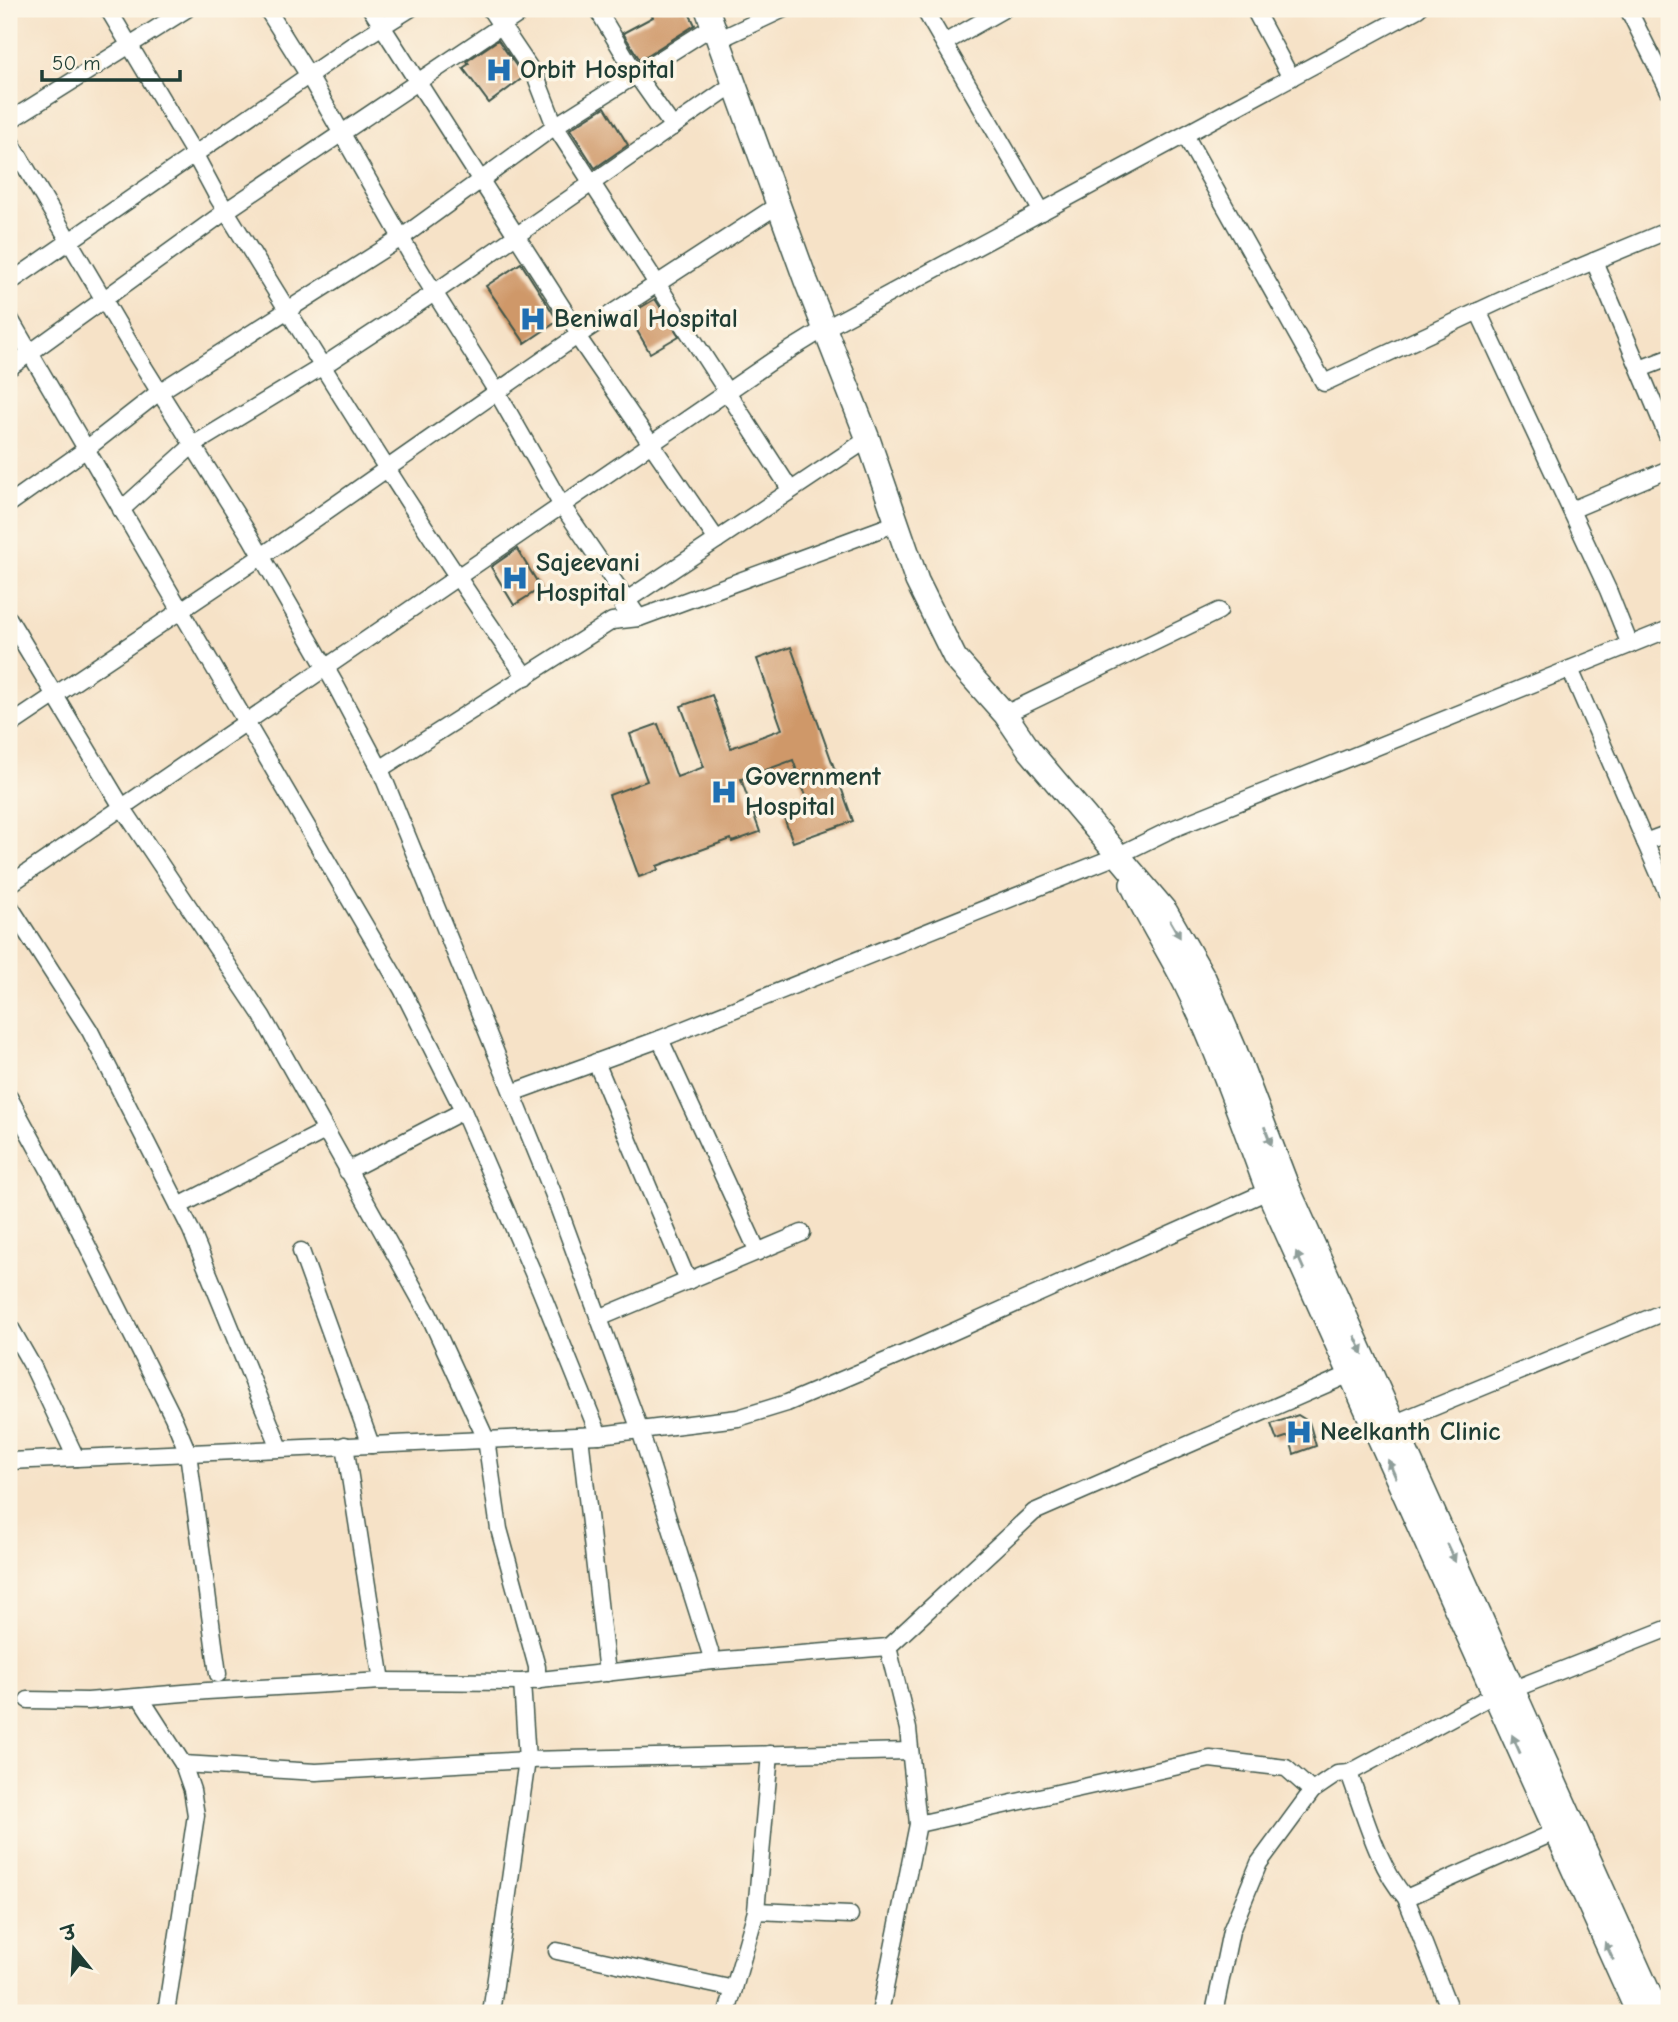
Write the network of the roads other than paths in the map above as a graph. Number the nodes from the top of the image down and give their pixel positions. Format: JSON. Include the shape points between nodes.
{"nodes":[{"id":1,"x":108,"y":9,"type":"edge"},
{"id":2,"x":187,"y":9,"type":"edge"},
{"id":3,"x":267,"y":9,"type":"edge"},
{"id":4,"x":371,"y":9,"type":"edge"},
{"id":5,"x":410,"y":9,"type":"edge"},
{"id":6,"x":490,"y":9,"type":"edge"},
{"id":7,"x":526,"y":9,"type":"edge"},
{"id":8,"x":597,"y":9,"type":"edge"},
{"id":9,"x":784,"y":9,"type":"edge"},
{"id":10,"x":924,"y":9,"type":"edge"},
{"id":11,"x":1004,"y":9,"type":"edge"},
{"id":12,"x":1254,"y":9,"type":"edge"},
{"id":13,"x":1418,"y":9,"type":"edge"},
{"id":14,"x":1628,"y":9,"type":"edge"},
{"id":15,"x":501,"y":24,"type":"junction"},
{"id":16,"x":713,"y":25,"type":"edge"},
{"id":17,"x":382,"y":27,"type":"junction"},
{"id":18,"x":944,"y":43,"type":"junction"},
{"id":19,"x":129,"y":47,"type":"junction"},
{"id":20,"x":309,"y":76,"type":"junction"},
{"id":21,"x":637,"y":76,"type":"junction"},
{"id":22,"x":1291,"y":78,"type":"junction"},
{"id":23,"x":417,"y":82,"type":"junction"},
{"id":24,"x":734,"y":84,"type":"junction"},
{"id":25,"x":1669,"y":91,"type":"edge"},
{"id":26,"x":9,"y":121,"type":"edge"},
{"id":27,"x":555,"y":127,"type":"junction"},
{"id":28,"x":673,"y":127,"type":"junction"},
{"id":29,"x":341,"y":132,"type":"junction"},
{"id":30,"x":1185,"y":135,"type":"junction"},
{"id":31,"x":9,"y":139,"type":"edge"},
{"id":32,"x":195,"y":155,"type":"junction"},
{"id":33,"x":480,"y":181,"type":"junction"},
{"id":34,"x":592,"y":184,"type":"junction"},
{"id":35,"x":778,"y":205,"type":"junction"},
{"id":36,"x":226,"y":211,"type":"junction"},
{"id":37,"x":1042,"y":212,"type":"junction"},
{"id":38,"x":1669,"y":230,"type":"edge"},
{"id":39,"x":515,"y":235,"type":"junction"},
{"id":40,"x":401,"y":238,"type":"junction"},
{"id":41,"x":70,"y":242,"type":"junction"},
{"id":42,"x":1594,"y":261,"type":"junction"},
{"id":43,"x":9,"y":283,"type":"edge"},
{"id":44,"x":656,"y":284,"type":"junction"},
{"id":45,"x":434,"y":293,"type":"junction"},
{"id":46,"x":104,"y":300,"type":"junction"},
{"id":47,"x":289,"y":311,"type":"junction"},
{"id":48,"x":1478,"y":311,"type":"junction"},
{"id":49,"x":9,"y":317,"type":"edge"},
{"id":50,"x":824,"y":329,"type":"junction"},
{"id":51,"x":578,"y":336,"type":"junction"},
{"id":52,"x":29,"y":354,"type":"junction"},
{"id":53,"x":1669,"y":358,"type":"edge"},
{"id":54,"x":323,"y":366,"type":"junction"},
{"id":55,"x":9,"y":368,"type":"edge"},
{"id":56,"x":1640,"y":369,"type":"junction"},
{"id":57,"x":497,"y":391,"type":"junction"},
{"id":58,"x":159,"y":392,"type":"junction"},
{"id":59,"x":726,"y":392,"type":"junction"},
{"id":60,"x":867,"y":439,"type":"junction"},
{"id":61,"x":1669,"y":440,"type":"edge"},
{"id":62,"x":651,"y":443,"type":"junction"},
{"id":63,"x":193,"y":445,"type":"junction"},
{"id":64,"x":85,"y":450,"type":"junction"},
{"id":65,"x":387,"y":468,"type":"junction"},
{"id":66,"x":1669,"y":469,"type":"edge"},
{"id":67,"x":790,"y":489,"type":"junction"},
{"id":68,"x":9,"y":504,"type":"edge"},
{"id":69,"x":561,"y":505,"type":"junction"},
{"id":70,"x":121,"y":510,"type":"junction"},
{"id":71,"x":1571,"y":510,"type":"junction"},
{"id":72,"x":897,"y":523,"type":"junction"},
{"id":73,"x":717,"y":540,"type":"junction"},
{"id":74,"x":262,"y":556,"type":"junction"},
{"id":75,"x":456,"y":577,"type":"junction"},
{"id":76,"x":627,"y":602,"type":"junction"},
{"id":77,"x":179,"y":611,"type":"junction"},
{"id":78,"x":1219,"y":611,"type":"dead end"},
{"id":79,"x":639,"y":618,"type":"junction"},
{"id":80,"x":9,"y":619,"type":"edge"},
{"id":81,"x":612,"y":621,"type":"junction"},
{"id":82,"x":1669,"y":629,"type":"edge"},
{"id":83,"x":1630,"y":645,"type":"junction"},
{"id":84,"x":326,"y":668,"type":"junction"},
{"id":85,"x":1570,"y":669,"type":"junction"},
{"id":86,"x":526,"y":677,"type":"junction"},
{"id":87,"x":54,"y":694,"type":"junction"},
{"id":88,"x":1005,"y":714,"type":"junction"},
{"id":89,"x":245,"y":723,"type":"junction"},
{"id":90,"x":9,"y":726,"type":"edge"},
{"id":91,"x":380,"y":769,"type":"junction"},
{"id":92,"x":122,"y":807,"type":"junction"},
{"id":93,"x":1669,"y":833,"type":"edge"},
{"id":94,"x":1645,"y":842,"type":"junction"},
{"id":95,"x":1119,"y":855,"type":"junction"},
{"id":96,"x":9,"y":885,"type":"edge"},
{"id":97,"x":1669,"y":897,"type":"edge"},
{"id":98,"x":9,"y":905,"type":"edge"},
{"id":99,"x":660,"y":1039,"type":"junction"},
{"id":100,"x":596,"y":1062,"type":"junction"},
{"id":101,"x":512,"y":1093,"type":"junction"},
{"id":102,"x":9,"y":1097,"type":"edge"},
{"id":103,"x":463,"y":1111,"type":"junction"},
{"id":104,"x":325,"y":1131,"type":"junction"},
{"id":105,"x":347,"y":1171,"type":"junction"},
{"id":106,"x":1268,"y":1191,"type":"junction"},
{"id":107,"x":179,"y":1206,"type":"junction"},
{"id":108,"x":802,"y":1233,"type":"dead end"},
{"id":109,"x":301,"y":1251,"type":"dead end"},
{"id":110,"x":758,"y":1252,"type":"junction"},
{"id":111,"x":688,"y":1281,"type":"junction"},
{"id":112,"x":1669,"y":1310,"type":"edge"},
{"id":113,"x":599,"y":1318,"type":"junction"},
{"id":114,"x":9,"y":1325,"type":"edge"},
{"id":115,"x":1350,"y":1374,"type":"junction"},
{"id":116,"x":1393,"y":1424,"type":"junction"},
{"id":117,"x":640,"y":1430,"type":"junction"},
{"id":118,"x":599,"y":1435,"type":"junction"},
{"id":119,"x":580,"y":1436,"type":"junction"},
{"id":120,"x":486,"y":1440,"type":"junction"},
{"id":121,"x":371,"y":1445,"type":"junction"},
{"id":122,"x":345,"y":1446,"type":"junction"},
{"id":123,"x":280,"y":1448,"type":"junction"},
{"id":124,"x":188,"y":1453,"type":"junction"},
{"id":125,"x":76,"y":1458,"type":"junction"},
{"id":126,"x":9,"y":1461,"type":"edge"},
{"id":127,"x":1669,"y":1628,"type":"edge"},
{"id":128,"x":888,"y":1647,"type":"junction"},
{"id":129,"x":713,"y":1661,"type":"junction"},
{"id":130,"x":607,"y":1672,"type":"junction"},
{"id":131,"x":218,"y":1674,"type":"dead end"},
{"id":132,"x":382,"y":1681,"type":"junction"},
{"id":133,"x":530,"y":1681,"type":"junction"},
{"id":134,"x":1504,"y":1692,"type":"junction"},
{"id":135,"x":140,"y":1696,"type":"junction"},
{"id":136,"x":28,"y":1700,"type":"dead end"},
{"id":137,"x":910,"y":1751,"type":"junction"},
{"id":138,"x":770,"y":1754,"type":"junction"},
{"id":139,"x":527,"y":1760,"type":"junction"},
{"id":140,"x":183,"y":1764,"type":"junction"},
{"id":141,"x":1349,"y":1773,"type":"junction"},
{"id":142,"x":1312,"y":1791,"type":"junction"},
{"id":143,"x":918,"y":1824,"type":"junction"},
{"id":144,"x":1555,"y":1832,"type":"junction"},
{"id":145,"x":1406,"y":1898,"type":"junction"},
{"id":146,"x":756,"y":1911,"type":"junction"},
{"id":147,"x":850,"y":1915,"type":"dead end"},
{"id":148,"x":557,"y":1951,"type":"dead end"},
{"id":149,"x":734,"y":1989,"type":"junction"},
{"id":150,"x":1655,"y":2006,"type":"edge"},
{"id":151,"x":166,"y":2013,"type":"edge"},
{"id":152,"x":491,"y":2013,"type":"edge"},
{"id":153,"x":727,"y":2013,"type":"edge"},
{"id":154,"x":880,"y":2013,"type":"edge"},
{"id":155,"x":1214,"y":2013,"type":"edge"},
{"id":156,"x":1451,"y":2013,"type":"edge"}],
"edges":[{"from":1,"to":19,"type":"street"},
{"from":2,"to":19,"type":"street"},
{"from":3,"to":20,"type":"street"},
{"from":4,"to":17,"type":"street"},
{"from":5,"to":17,"type":"street"},
{"from":6,"to":15,"type":"street"},
{"from":7,"to":15,"type":"street"},
{"from":8,"to":21,"type":"street"},
{"from":9,"to":16,"type":"street"},
{"from":10,"to":18,"type":"street"},
{"from":11,"to":18,"type":"street"},
{"from":12,"to":22,"type":"street"},
{"from":13,"to":22,"type":"street"},
{"from":14,"to":25,"type":"street"},
{"from":15,"to":23,"type":"street"},
{"from":15,"to":27,"type":"street","via":[[536,77]]},
{"from":16,"to":21,"type":"street"},
{"from":16,"to":24,"type":"street"},
{"from":17,"to":20,"type":"street"},
{"from":17,"to":23,"type":"street"},
{"from":18,"to":37,"type":"street"},
{"from":19,"to":26,"type":"street"},
{"from":19,"to":32,"type":"street"},
{"from":20,"to":29,"type":"street"},
{"from":20,"to":32,"type":"street"},
{"from":21,"to":27,"type":"street"},
{"from":21,"to":28,"type":"street"},
{"from":22,"to":30,"type":"street"},
{"from":23,"to":29,"type":"street"},
{"from":23,"to":33,"type":"street"},
{"from":24,"to":28,"type":"street"},
{"from":24,"to":35,"type":"street"},
{"from":27,"to":33,"type":"street"},
{"from":27,"to":34,"type":"street"},
{"from":28,"to":34,"type":"street"},
{"from":29,"to":36,"type":"street"},
{"from":29,"to":40,"type":"street"},
{"from":30,"to":37,"type":"street"},
{"from":30,"to":48,"type":"street","via":[[1324,383]]},
{"from":31,"to":41,"type":"street"},
{"from":32,"to":36,"type":"street"},
{"from":32,"to":41,"type":"street"},
{"from":33,"to":39,"type":"street"},
{"from":33,"to":40,"type":"street"},
{"from":34,"to":39,"type":"street"},
{"from":34,"to":44,"type":"street"},
{"from":35,"to":44,"type":"street"},
{"from":35,"to":50,"type":"street"},
{"from":36,"to":46,"type":"street"},
{"from":36,"to":47,"type":"street"},
{"from":37,"to":50,"type":"street"},
{"from":38,"to":42,"type":"street"},
{"from":39,"to":45,"type":"street"},
{"from":39,"to":51,"type":"street"},
{"from":40,"to":45,"type":"street"},
{"from":40,"to":47,"type":"street"},
{"from":41,"to":43,"type":"street"},
{"from":41,"to":46,"type":"street"},
{"from":42,"to":48,"type":"street"},
{"from":42,"to":56,"type":"street"},
{"from":44,"to":51,"type":"street"},
{"from":44,"to":59,"type":"street"},
{"from":45,"to":54,"type":"street"},
{"from":45,"to":57,"type":"street"},
{"from":46,"to":52,"type":"street"},
{"from":46,"to":58,"type":"street"},
{"from":47,"to":54,"type":"street"},
{"from":47,"to":58,"type":"street"},
{"from":48,"to":71,"type":"street"},
{"from":49,"to":52,"type":"street"},
{"from":50,"to":59,"type":"street"},
{"from":50,"to":60,"type":"street"},
{"from":51,"to":57,"type":"street"},
{"from":51,"to":62,"type":"street"},
{"from":52,"to":55,"type":"street"},
{"from":52,"to":64,"type":"street"},
{"from":53,"to":56,"type":"street"},
{"from":54,"to":63,"type":"street"},
{"from":54,"to":65,"type":"street"},
{"from":56,"to":61,"type":"street"},
{"from":57,"to":65,"type":"street"},
{"from":57,"to":69,"type":"street"},
{"from":58,"to":63,"type":"street"},
{"from":58,"to":64,"type":"street"},
{"from":59,"to":62,"type":"street"},
{"from":59,"to":67,"type":"street"},
{"from":60,"to":67,"type":"street"},
{"from":60,"to":72,"type":"street"},
{"from":62,"to":69,"type":"street"},
{"from":62,"to":73,"type":"street"},
{"from":63,"to":70,"type":"street"},
{"from":63,"to":74,"type":"street"},
{"from":64,"to":68,"type":"street"},
{"from":64,"to":70,"type":"street"},
{"from":65,"to":74,"type":"street"},
{"from":65,"to":75,"type":"street"},
{"from":66,"to":71,"type":"street"},
{"from":67,"to":73,"type":"street"},
{"from":69,"to":75,"type":"street"},
{"from":69,"to":76,"type":"street"},
{"from":70,"to":77,"type":"street"},
{"from":71,"to":83,"type":"street"},
{"from":72,"to":79,"type":"street"},
{"from":72,"to":88,"type":"street","via":[[917,580],[955,658]]},
{"from":73,"to":76,"type":"street"},
{"from":74,"to":77,"type":"street"},
{"from":74,"to":84,"type":"street"},
{"from":75,"to":84,"type":"street"},
{"from":75,"to":86,"type":"street"},
{"from":76,"to":79,"type":"street"},
{"from":76,"to":81,"type":"street"},
{"from":77,"to":87,"type":"street"},
{"from":77,"to":89,"type":"street"},
{"from":78,"to":88,"type":"street"},
{"from":79,"to":81,"type":"street"},
{"from":80,"to":87,"type":"street"},
{"from":81,"to":86,"type":"street"},
{"from":82,"to":83,"type":"street"},
{"from":83,"to":85,"type":"street"},
{"from":84,"to":89,"type":"street"},
{"from":84,"to":91,"type":"street"},
{"from":85,"to":94,"type":"street"},
{"from":85,"to":95,"type":"street","via":[[1170,830]]},
{"from":86,"to":91,"type":"street"},
{"from":87,"to":90,"type":"street"},
{"from":87,"to":92,"type":"street"},
{"from":88,"to":95,"type":"street","via":[[1030,751]]},
{"from":89,"to":92,"type":"street"},
{"from":89,"to":103,"type":"street","via":[[402,989]]},
{"from":91,"to":101,"type":"street"},
{"from":92,"to":96,"type":"street"},
{"from":92,"to":104,"type":"street","via":[[262,1016]]},
{"from":93,"to":94,"type":"street"},
{"from":94,"to":97,"type":"street"},
{"from":95,"to":99,"type":"street"},
{"from":95,"to":106,"type":"street","via":[[1147,918],[1185,983]]},
{"from":95,"to":116,"type":"street","one_way":true,"via":[[1166,912],[1203,978],[1287,1186]]},
{"from":98,"to":107,"type":"street","via":[[90,1031]]},
{"from":99,"to":100,"type":"street"},
{"from":99,"to":110,"type":"street"},
{"from":100,"to":101,"type":"street"},
{"from":100,"to":111,"type":"street"},
{"from":101,"to":113,"type":"street"},
{"from":102,"to":124,"type":"street"},
{"from":103,"to":105,"type":"street"},
{"from":103,"to":118,"type":"street"},
{"from":104,"to":105,"type":"street"},
{"from":104,"to":107,"type":"street"},
{"from":105,"to":120,"type":"street","via":[[429,1315]]},
{"from":115,"to":106,"type":"street","one_way":true},
{"from":106,"to":117,"type":"street","via":[[786,1403],[738,1418]]},
{"from":107,"to":123,"type":"street"},
{"from":108,"to":110,"type":"street"},
{"from":109,"to":121,"type":"street"},
{"from":110,"to":111,"type":"street"},
{"from":111,"to":113,"type":"street"},
{"from":112,"to":116,"type":"street"},
{"from":113,"to":117,"type":"street"},
{"from":114,"to":125,"type":"street"},
{"from":115,"to":128,"type":"street","via":[[1034,1511]]},
{"from":134,"to":115,"type":"street","one_way":true},
{"from":116,"to":134,"type":"street","one_way":true},
{"from":117,"to":118,"type":"street"},
{"from":117,"to":129,"type":"street"},
{"from":118,"to":119,"type":"street"},
{"from":119,"to":120,"type":"street"},
{"from":119,"to":130,"type":"street"},
{"from":120,"to":121,"type":"street"},
{"from":120,"to":133,"type":"street","via":[[499,1530],[537,1667]]},
{"from":121,"to":122,"type":"street"},
{"from":122,"to":123,"type":"street"},
{"from":122,"to":132,"type":"street"},
{"from":123,"to":124,"type":"street"},
{"from":124,"to":125,"type":"street"},
{"from":124,"to":131,"type":"street"},
{"from":125,"to":126,"type":"street"},
{"from":127,"to":134,"type":"street"},
{"from":128,"to":129,"type":"street"},
{"from":128,"to":137,"type":"street"},
{"from":129,"to":130,"type":"street"},
{"from":130,"to":133,"type":"street"},
{"from":132,"to":133,"type":"street"},
{"from":132,"to":135,"type":"street"},
{"from":133,"to":139,"type":"street"},
{"from":134,"to":141,"type":"street"},
{"from":144,"to":134,"type":"street","one_way":true},
{"from":134,"to":150,"type":"street"},
{"from":135,"to":136,"type":"street"},
{"from":135,"to":140,"type":"street"},
{"from":137,"to":138,"type":"street"},
{"from":137,"to":143,"type":"street"},
{"from":138,"to":139,"type":"street"},
{"from":138,"to":146,"type":"street"},
{"from":139,"to":140,"type":"street","via":[[316,1772]]},
{"from":139,"to":152,"type":"street"},
{"from":140,"to":151,"type":"street","via":[[195,1815]]},
{"from":141,"to":142,"type":"street","via":[[1337,1774]]},
{"from":141,"to":145,"type":"street","via":[[1373,1838]]},
{"from":142,"to":143,"type":"street","via":[[1286,1768],[1210,1759]]},
{"from":142,"to":155,"type":"street","via":[[1259,1863],[1231,1931]]},
{"from":143,"to":154,"type":"street"},
{"from":144,"to":145,"type":"street"},
{"from":150,"to":144,"type":"street","one_way":true},
{"from":145,"to":156,"type":"street"},
{"from":146,"to":147,"type":"street"},
{"from":146,"to":149,"type":"street"},
{"from":148,"to":149,"type":"street"},
{"from":149,"to":153,"type":"street"}]}
